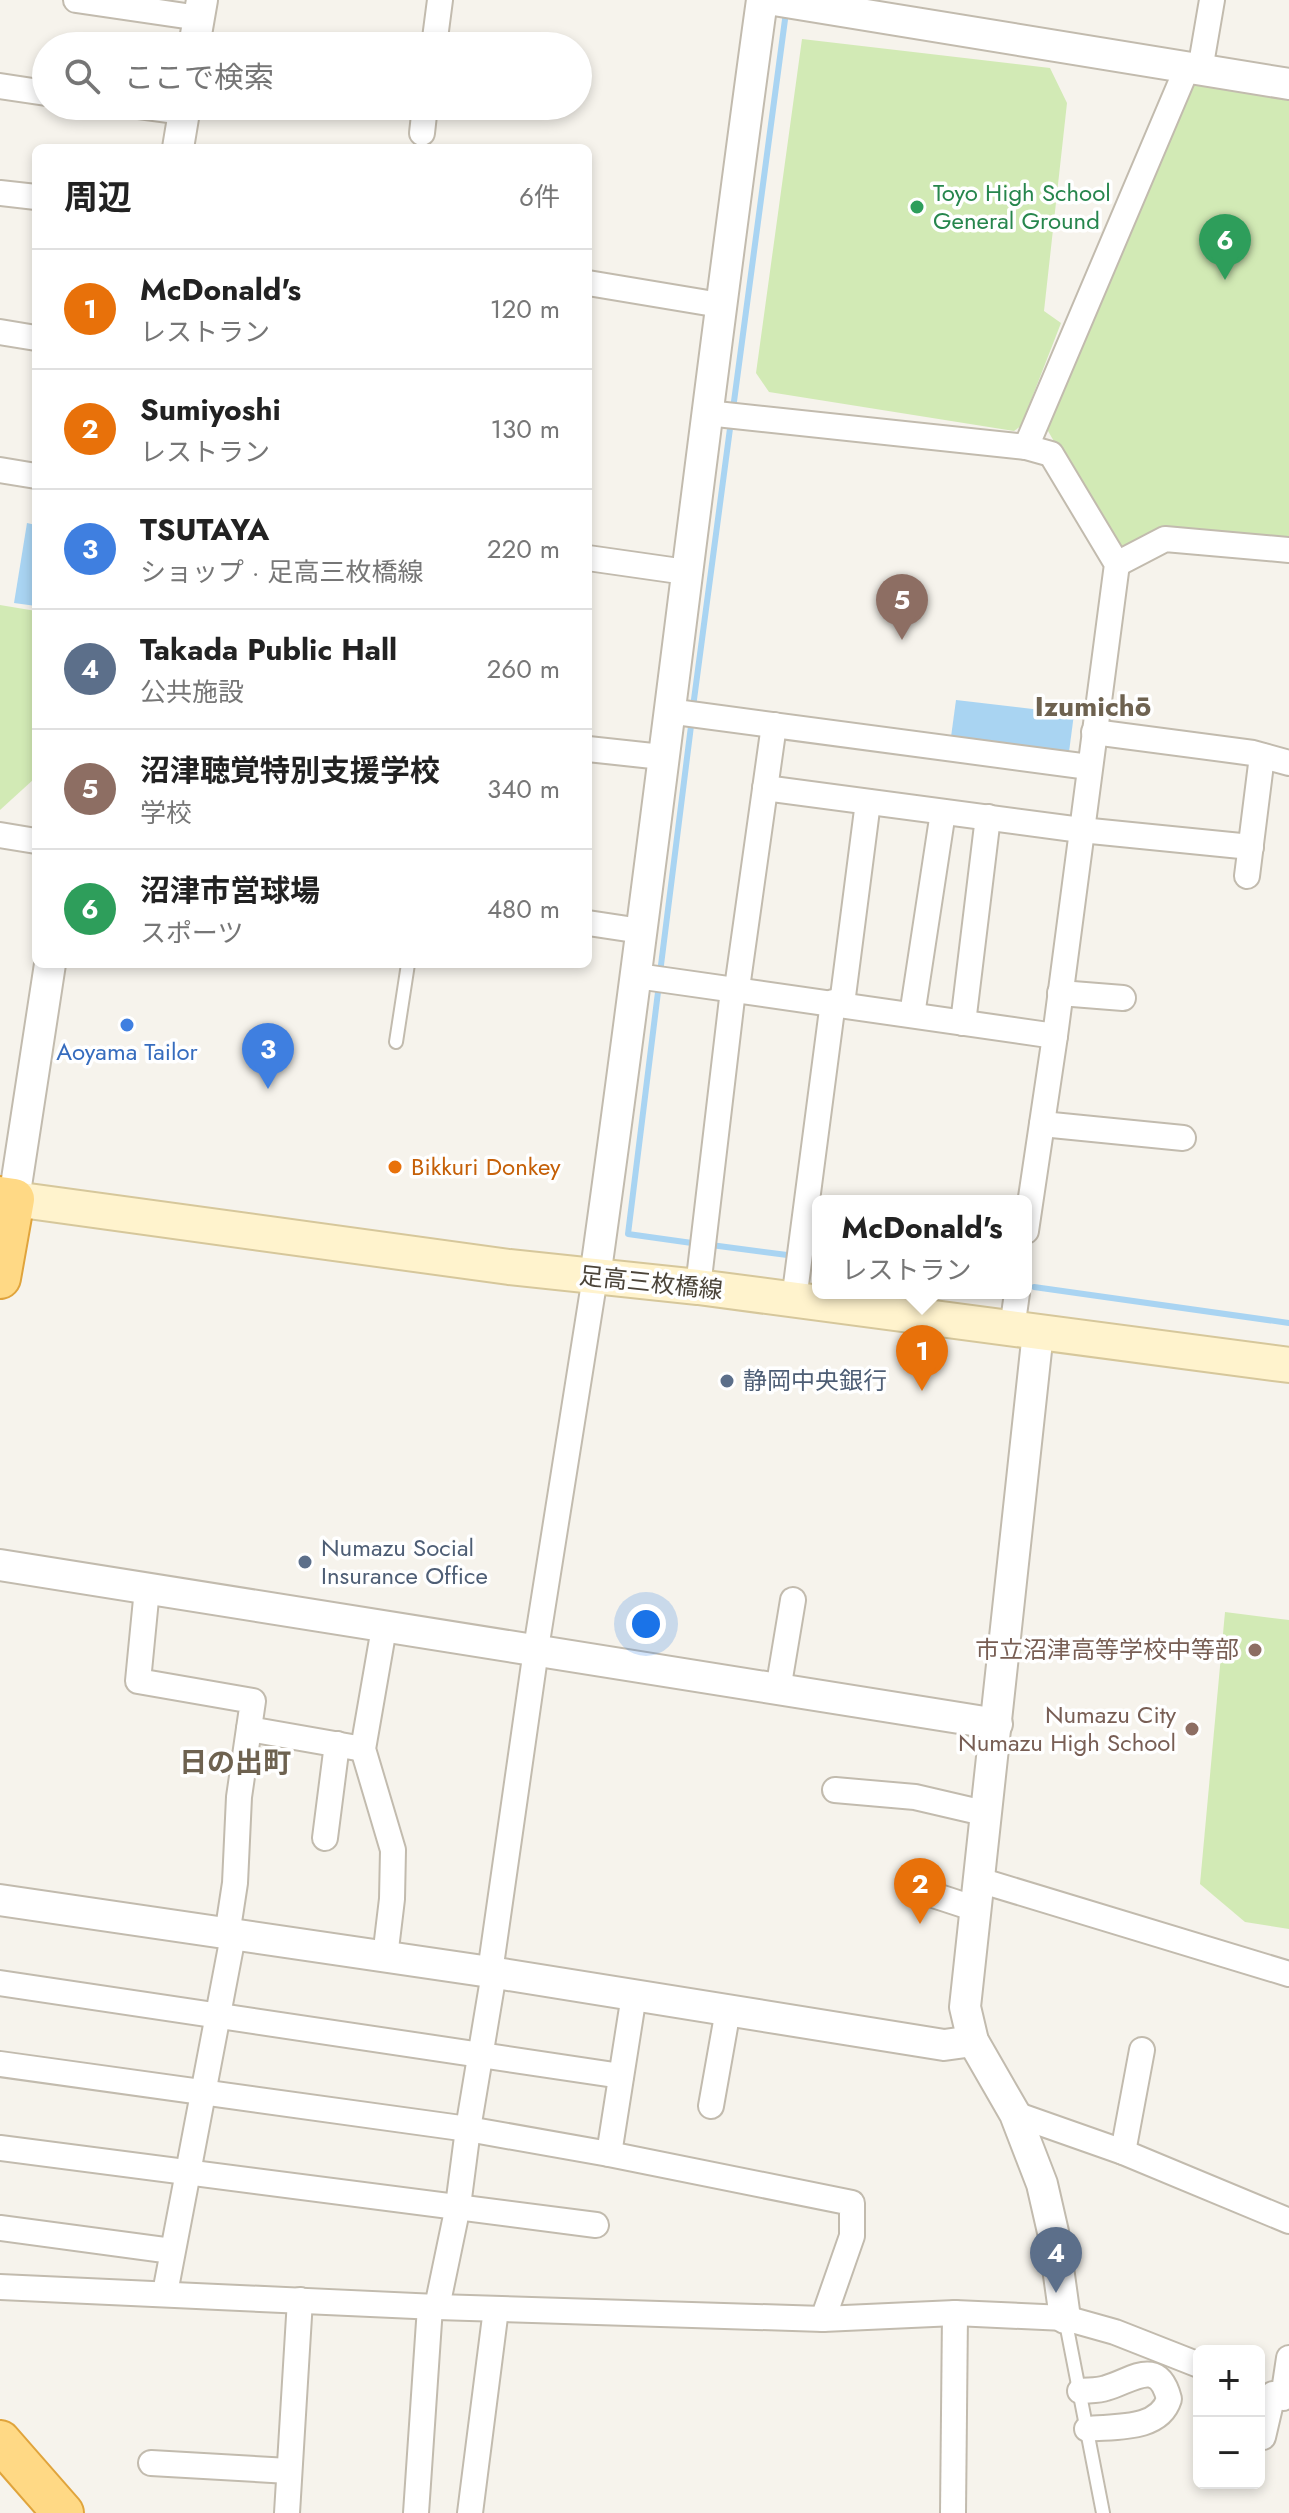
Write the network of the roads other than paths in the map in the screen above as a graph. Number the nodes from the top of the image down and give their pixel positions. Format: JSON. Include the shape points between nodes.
{"nodes":[{"id":1,"x":76,"y":0,"type":"edge"},
{"id":2,"x":440,"y":0,"type":"edge"},
{"id":3,"x":762,"y":0,"type":"edge"},
{"id":4,"x":774,"y":0,"type":"edge"},
{"id":5,"x":1212,"y":0,"type":"edge"},
{"id":6,"x":823,"y":4,"type":"edge"},
{"id":7,"x":198,"y":21,"type":"edge"},
{"id":8,"x":436,"y":32,"type":"edge"},
{"id":9,"x":1194,"y":69,"type":"junction"},
{"id":10,"x":1289,"y":84,"type":"edge"},
{"id":11,"x":0,"y":86,"type":"edge"},
{"id":12,"x":32,"y":91,"type":"edge"},
{"id":13,"x":182,"y":120,"type":"edge"},
{"id":14,"x":423,"y":120,"type":"edge"},
{"id":15,"x":422,"y":133,"type":"dead end"},
{"id":16,"x":179,"y":144,"type":"edge"},
{"id":17,"x":0,"y":193,"type":"edge"},
{"id":18,"x":32,"y":197,"type":"edge"},
{"id":19,"x":592,"y":284,"type":"edge"},
{"id":20,"x":720,"y":305,"type":"junction"},
{"id":21,"x":0,"y":332,"type":"edge"},
{"id":22,"x":32,"y":337,"type":"edge"},
{"id":23,"x":707,"y":413,"type":"junction"},
{"id":24,"x":1026,"y":447,"type":"junction"},
{"id":25,"x":0,"y":470,"type":"edge"},
{"id":26,"x":32,"y":475,"type":"edge"},
{"id":27,"x":1289,"y":550,"type":"edge"},
{"id":28,"x":592,"y":559,"type":"edge"},
{"id":29,"x":1117,"y":564,"type":"junction"},
{"id":30,"x":686,"y":572,"type":"junction"},
{"id":31,"x":668,"y":711,"type":"junction"},
{"id":32,"x":774,"y":725,"type":"junction"},
{"id":33,"x":1094,"y":732,"type":"junction"},
{"id":34,"x":592,"y":749,"type":"edge"},
{"id":35,"x":1262,"y":756,"type":"junction"},
{"id":36,"x":662,"y":757,"type":"junction"},
{"id":37,"x":1289,"y":763,"type":"edge"},
{"id":38,"x":1089,"y":767,"type":"junction"},
{"id":39,"x":765,"y":788,"type":"junction"},
{"id":40,"x":868,"y":802,"type":"junction"},
{"id":41,"x":943,"y":812,"type":"junction"},
{"id":42,"x":988,"y":817,"type":"junction"},
{"id":43,"x":1081,"y":830,"type":"junction"},
{"id":44,"x":0,"y":835,"type":"edge"},
{"id":45,"x":32,"y":840,"type":"edge"},
{"id":46,"x":1251,"y":847,"type":"junction"},
{"id":47,"x":1247,"y":876,"type":"dead end"},
{"id":48,"x":592,"y":924,"type":"edge"},
{"id":49,"x":641,"y":931,"type":"junction"},
{"id":50,"x":49,"y":968,"type":"edge"},
{"id":51,"x":407,"y":968,"type":"edge"},
{"id":52,"x":637,"y":976,"type":"junction"},
{"id":53,"x":733,"y":990,"type":"junction"},
{"id":54,"x":1060,"y":993,"type":"junction"},
{"id":55,"x":1123,"y":998,"type":"dead end"},
{"id":56,"x":838,"y":1003,"type":"junction"},
{"id":57,"x":912,"y":1015,"type":"junction"},
{"id":58,"x":963,"y":1023,"type":"junction"},
{"id":59,"x":1055,"y":1036,"type":"junction"},
{"id":60,"x":396,"y":1042,"type":"dead end"},
{"id":61,"x":1042,"y":1124,"type":"junction"},
{"id":62,"x":1183,"y":1138,"type":"dead end"},
{"id":63,"x":1031,"y":1195,"type":"edge"},
{"id":64,"x":7,"y":1198,"type":"edge"},
{"id":65,"x":595,"y":1277,"type":"junction"},
{"id":66,"x":0,"y":1278,"type":"edge"},
{"id":67,"x":698,"y":1287,"type":"junction"},
{"id":68,"x":1018,"y":1299,"type":"edge"},
{"id":69,"x":794,"y":1300,"type":"junction"},
{"id":70,"x":1025,"y":1330,"type":"junction"},
{"id":71,"x":1289,"y":1365,"type":"edge"},
{"id":72,"x":0,"y":1565,"type":"edge"},
{"id":73,"x":147,"y":1589,"type":"junction"},
{"id":74,"x":793,"y":1600,"type":"dead end"},
{"id":75,"x":384,"y":1628,"type":"junction"},
{"id":76,"x":537,"y":1652,"type":"junction"},
{"id":77,"x":778,"y":1690,"type":"junction"},
{"id":78,"x":997,"y":1724,"type":"junction"},
{"id":79,"x":249,"y":1729,"type":"junction"},
{"id":80,"x":337,"y":1744,"type":"junction"},
{"id":81,"x":363,"y":1749,"type":"junction"},
{"id":82,"x":835,"y":1790,"type":"dead end"},
{"id":83,"x":988,"y":1814,"type":"junction"},
{"id":84,"x":325,"y":1838,"type":"dead end"},
{"id":85,"x":921,"y":1891,"type":"dead end"},
{"id":86,"x":978,"y":1895,"type":"junction"},
{"id":87,"x":0,"y":1900,"type":"edge"},
{"id":88,"x":230,"y":1935,"type":"junction"},
{"id":89,"x":385,"y":1957,"type":"junction"},
{"id":90,"x":492,"y":1972,"type":"junction"},
{"id":91,"x":1289,"y":1974,"type":"edge"},
{"id":92,"x":0,"y":1983,"type":"edge"},
{"id":93,"x":634,"y":1995,"type":"junction"},
{"id":94,"x":728,"y":2010,"type":"junction"},
{"id":95,"x":216,"y":2017,"type":"junction"},
{"id":96,"x":973,"y":2041,"type":"junction"},
{"id":97,"x":1142,"y":2050,"type":"dead end"},
{"id":98,"x":480,"y":2053,"type":"junction"},
{"id":99,"x":0,"y":2064,"type":"edge"},
{"id":100,"x":621,"y":2076,"type":"junction"},
{"id":101,"x":204,"y":2094,"type":"junction"},
{"id":102,"x":711,"y":2106,"type":"dead end"},
{"id":103,"x":1015,"y":2114,"type":"junction"},
{"id":104,"x":468,"y":2129,"type":"junction"},
{"id":105,"x":0,"y":2148,"type":"edge"},
{"id":106,"x":1123,"y":2152,"type":"junction"},
{"id":107,"x":609,"y":2154,"type":"junction"},
{"id":108,"x":187,"y":2174,"type":"junction"},
{"id":109,"x":458,"y":2206,"type":"junction"},
{"id":110,"x":1289,"y":2221,"type":"edge"},
{"id":111,"x":596,"y":2225,"type":"dead end"},
{"id":112,"x":0,"y":2228,"type":"edge"},
{"id":113,"x":172,"y":2251,"type":"junction"},
{"id":114,"x":0,"y":2287,"type":"edge"},
{"id":115,"x":165,"y":2293,"type":"junction"},
{"id":116,"x":300,"y":2300,"type":"junction"},
{"id":117,"x":434,"y":2307,"type":"junction"},
{"id":118,"x":496,"y":2309,"type":"junction"},
{"id":119,"x":955,"y":2313,"type":"junction"},
{"id":120,"x":1065,"y":2318,"type":"junction"},
{"id":121,"x":823,"y":2319,"type":"junction"},
{"id":122,"x":1289,"y":2358,"type":"edge"},
{"id":123,"x":1193,"y":2363,"type":"edge"},
{"id":124,"x":1080,"y":2391,"type":"junction"},
{"id":125,"x":1276,"y":2395,"type":"edge"},
{"id":126,"x":1087,"y":2429,"type":"junction"},
{"id":127,"x":1265,"y":2431,"type":"edge"},
{"id":128,"x":0,"y":2441,"type":"edge"},
{"id":129,"x":151,"y":2463,"type":"dead end"},
{"id":130,"x":289,"y":2471,"type":"junction"},
{"id":131,"x":63,"y":2513,"type":"edge"},
{"id":132,"x":287,"y":2513,"type":"edge"},
{"id":133,"x":416,"y":2513,"type":"edge"},
{"id":134,"x":470,"y":2513,"type":"edge"},
{"id":135,"x":953,"y":2513,"type":"edge"},
{"id":136,"x":1103,"y":2513,"type":"edge"}],
"edges":[{"from":1,"to":7,"type":"street"},
{"from":2,"to":8,"type":"street"},
{"from":3,"to":20,"type":"street"},
{"from":4,"to":6,"type":"street"},
{"from":5,"to":9,"type":"street"},
{"from":6,"to":9,"type":"street"},
{"from":9,"to":10,"type":"street"},
{"from":9,"to":24,"type":"street"},
{"from":11,"to":12,"type":"street"},
{"from":13,"to":16,"type":"street"},
{"from":14,"to":15,"type":"street"},
{"from":17,"to":18,"type":"street"},
{"from":19,"to":20,"type":"street"},
{"from":20,"to":23,"type":"street"},
{"from":21,"to":22,"type":"street"},
{"from":23,"to":24,"type":"street"},
{"from":23,"to":30,"type":"street"},
{"from":24,"to":29,"type":"street","via":[[1051,454]]},
{"from":25,"to":26,"type":"street"},
{"from":27,"to":29,"type":"street","via":[[1165,539]]},
{"from":28,"to":30,"type":"street"},
{"from":29,"to":33,"type":"street"},
{"from":30,"to":31,"type":"street"},
{"from":31,"to":32,"type":"street"},
{"from":31,"to":36,"type":"street"},
{"from":32,"to":38,"type":"street"},
{"from":32,"to":39,"type":"street"},
{"from":33,"to":35,"type":"street"},
{"from":33,"to":38,"type":"street"},
{"from":34,"to":36,"type":"street"},
{"from":35,"to":37,"type":"street"},
{"from":35,"to":46,"type":"street"},
{"from":36,"to":49,"type":"street"},
{"from":38,"to":43,"type":"street"},
{"from":39,"to":40,"type":"street"},
{"from":39,"to":53,"type":"street"},
{"from":40,"to":41,"type":"street"},
{"from":40,"to":56,"type":"street"},
{"from":41,"to":42,"type":"street"},
{"from":41,"to":57,"type":"street"},
{"from":42,"to":43,"type":"street"},
{"from":42,"to":58,"type":"street"},
{"from":43,"to":46,"type":"street"},
{"from":43,"to":54,"type":"street"},
{"from":44,"to":45,"type":"street"},
{"from":46,"to":47,"type":"street"},
{"from":48,"to":49,"type":"street"},
{"from":49,"to":52,"type":"street"},
{"from":50,"to":64,"type":"street"},
{"from":51,"to":60,"type":"lane"},
{"from":52,"to":53,"type":"street"},
{"from":52,"to":65,"type":"street"},
{"from":53,"to":56,"type":"street"},
{"from":53,"to":67,"type":"street"},
{"from":54,"to":55,"type":"street"},
{"from":54,"to":59,"type":"street"},
{"from":56,"to":57,"type":"street"},
{"from":56,"to":69,"type":"street"},
{"from":57,"to":58,"type":"street"},
{"from":58,"to":59,"type":"street"},
{"from":59,"to":61,"type":"street"},
{"from":61,"to":62,"type":"street"},
{"from":61,"to":63,"type":"street"},
{"from":64,"to":65,"type":"main road","name":"足高三枚橋線"},
{"from":64,"to":66,"type":"highway"},
{"from":65,"to":67,"type":"main road","name":"足高三枚橋線"},
{"from":65,"to":76,"type":"street"},
{"from":67,"to":69,"type":"main road","name":"足高三枚橋線"},
{"from":68,"to":70,"type":"street"},
{"from":69,"to":70,"type":"main road","name":"足高三枚橋線"},
{"from":70,"to":71,"type":"main road","name":"足高三枚橋線"},
{"from":70,"to":78,"type":"street"},
{"from":72,"to":73,"type":"street"},
{"from":73,"to":75,"type":"street"},
{"from":73,"to":79,"type":"street","via":[[138,1681],[253,1701]]},
{"from":74,"to":77,"type":"street"},
{"from":75,"to":76,"type":"street"},
{"from":75,"to":81,"type":"street"},
{"from":76,"to":77,"type":"street"},
{"from":76,"to":90,"type":"street"},
{"from":77,"to":78,"type":"street"},
{"from":78,"to":83,"type":"street"},
{"from":79,"to":80,"type":"street"},
{"from":79,"to":88,"type":"street"},
{"from":80,"to":81,"type":"street"},
{"from":80,"to":84,"type":"street"},
{"from":81,"to":89,"type":"street","via":[[393,1850]]},
{"from":82,"to":83,"type":"street","via":[[915,1797]]},
{"from":83,"to":86,"type":"street"},
{"from":85,"to":86,"type":"street"},
{"from":86,"to":91,"type":"street"},
{"from":86,"to":96,"type":"street","via":[[965,2007]]},
{"from":87,"to":88,"type":"street"},
{"from":88,"to":89,"type":"street"},
{"from":88,"to":95,"type":"street"},
{"from":89,"to":90,"type":"street"},
{"from":90,"to":93,"type":"street"},
{"from":90,"to":98,"type":"street"},
{"from":92,"to":95,"type":"street"},
{"from":93,"to":94,"type":"street"},
{"from":93,"to":100,"type":"street"},
{"from":94,"to":96,"type":"street","via":[[944,2045]]},
{"from":94,"to":102,"type":"street"},
{"from":95,"to":98,"type":"street"},
{"from":95,"to":101,"type":"street"},
{"from":96,"to":103,"type":"street"},
{"from":97,"to":106,"type":"street"},
{"from":98,"to":100,"type":"street"},
{"from":98,"to":104,"type":"street"},
{"from":99,"to":101,"type":"street"},
{"from":100,"to":107,"type":"street"},
{"from":101,"to":104,"type":"street"},
{"from":101,"to":108,"type":"street"},
{"from":103,"to":106,"type":"street"},
{"from":103,"to":120,"type":"street","via":[[1042,2184]]},
{"from":104,"to":107,"type":"street"},
{"from":104,"to":109,"type":"street"},
{"from":105,"to":108,"type":"street"},
{"from":106,"to":110,"type":"street"},
{"from":107,"to":121,"type":"street","via":[[852,2203],[852,2236]]},
{"from":108,"to":109,"type":"street"},
{"from":108,"to":113,"type":"street"},
{"from":109,"to":111,"type":"street"},
{"from":109,"to":117,"type":"street"},
{"from":112,"to":113,"type":"street"},
{"from":113,"to":115,"type":"street"},
{"from":114,"to":115,"type":"street"},
{"from":115,"to":116,"type":"street"},
{"from":116,"to":117,"type":"street"},
{"from":116,"to":130,"type":"street"},
{"from":117,"to":118,"type":"street"},
{"from":117,"to":133,"type":"street"},
{"from":118,"to":121,"type":"street"},
{"from":118,"to":134,"type":"street"},
{"from":119,"to":120,"type":"street"},
{"from":119,"to":121,"type":"street"},
{"from":119,"to":135,"type":"street"},
{"from":120,"to":123,"type":"street"},
{"from":120,"to":124,"type":"lane"},
{"from":122,"to":125,"type":"street"},
{"from":124,"to":126,"type":"lane"},
{"from":124,"to":126,"type":"street","via":[[1107,2388],[1143,2373],[1166,2387],[1169,2399],[1149,2423]]},
{"from":125,"to":127,"type":"street"},
{"from":126,"to":136,"type":"lane"},
{"from":128,"to":131,"type":"highway"},
{"from":129,"to":130,"type":"street"},
{"from":130,"to":132,"type":"street"}]}
